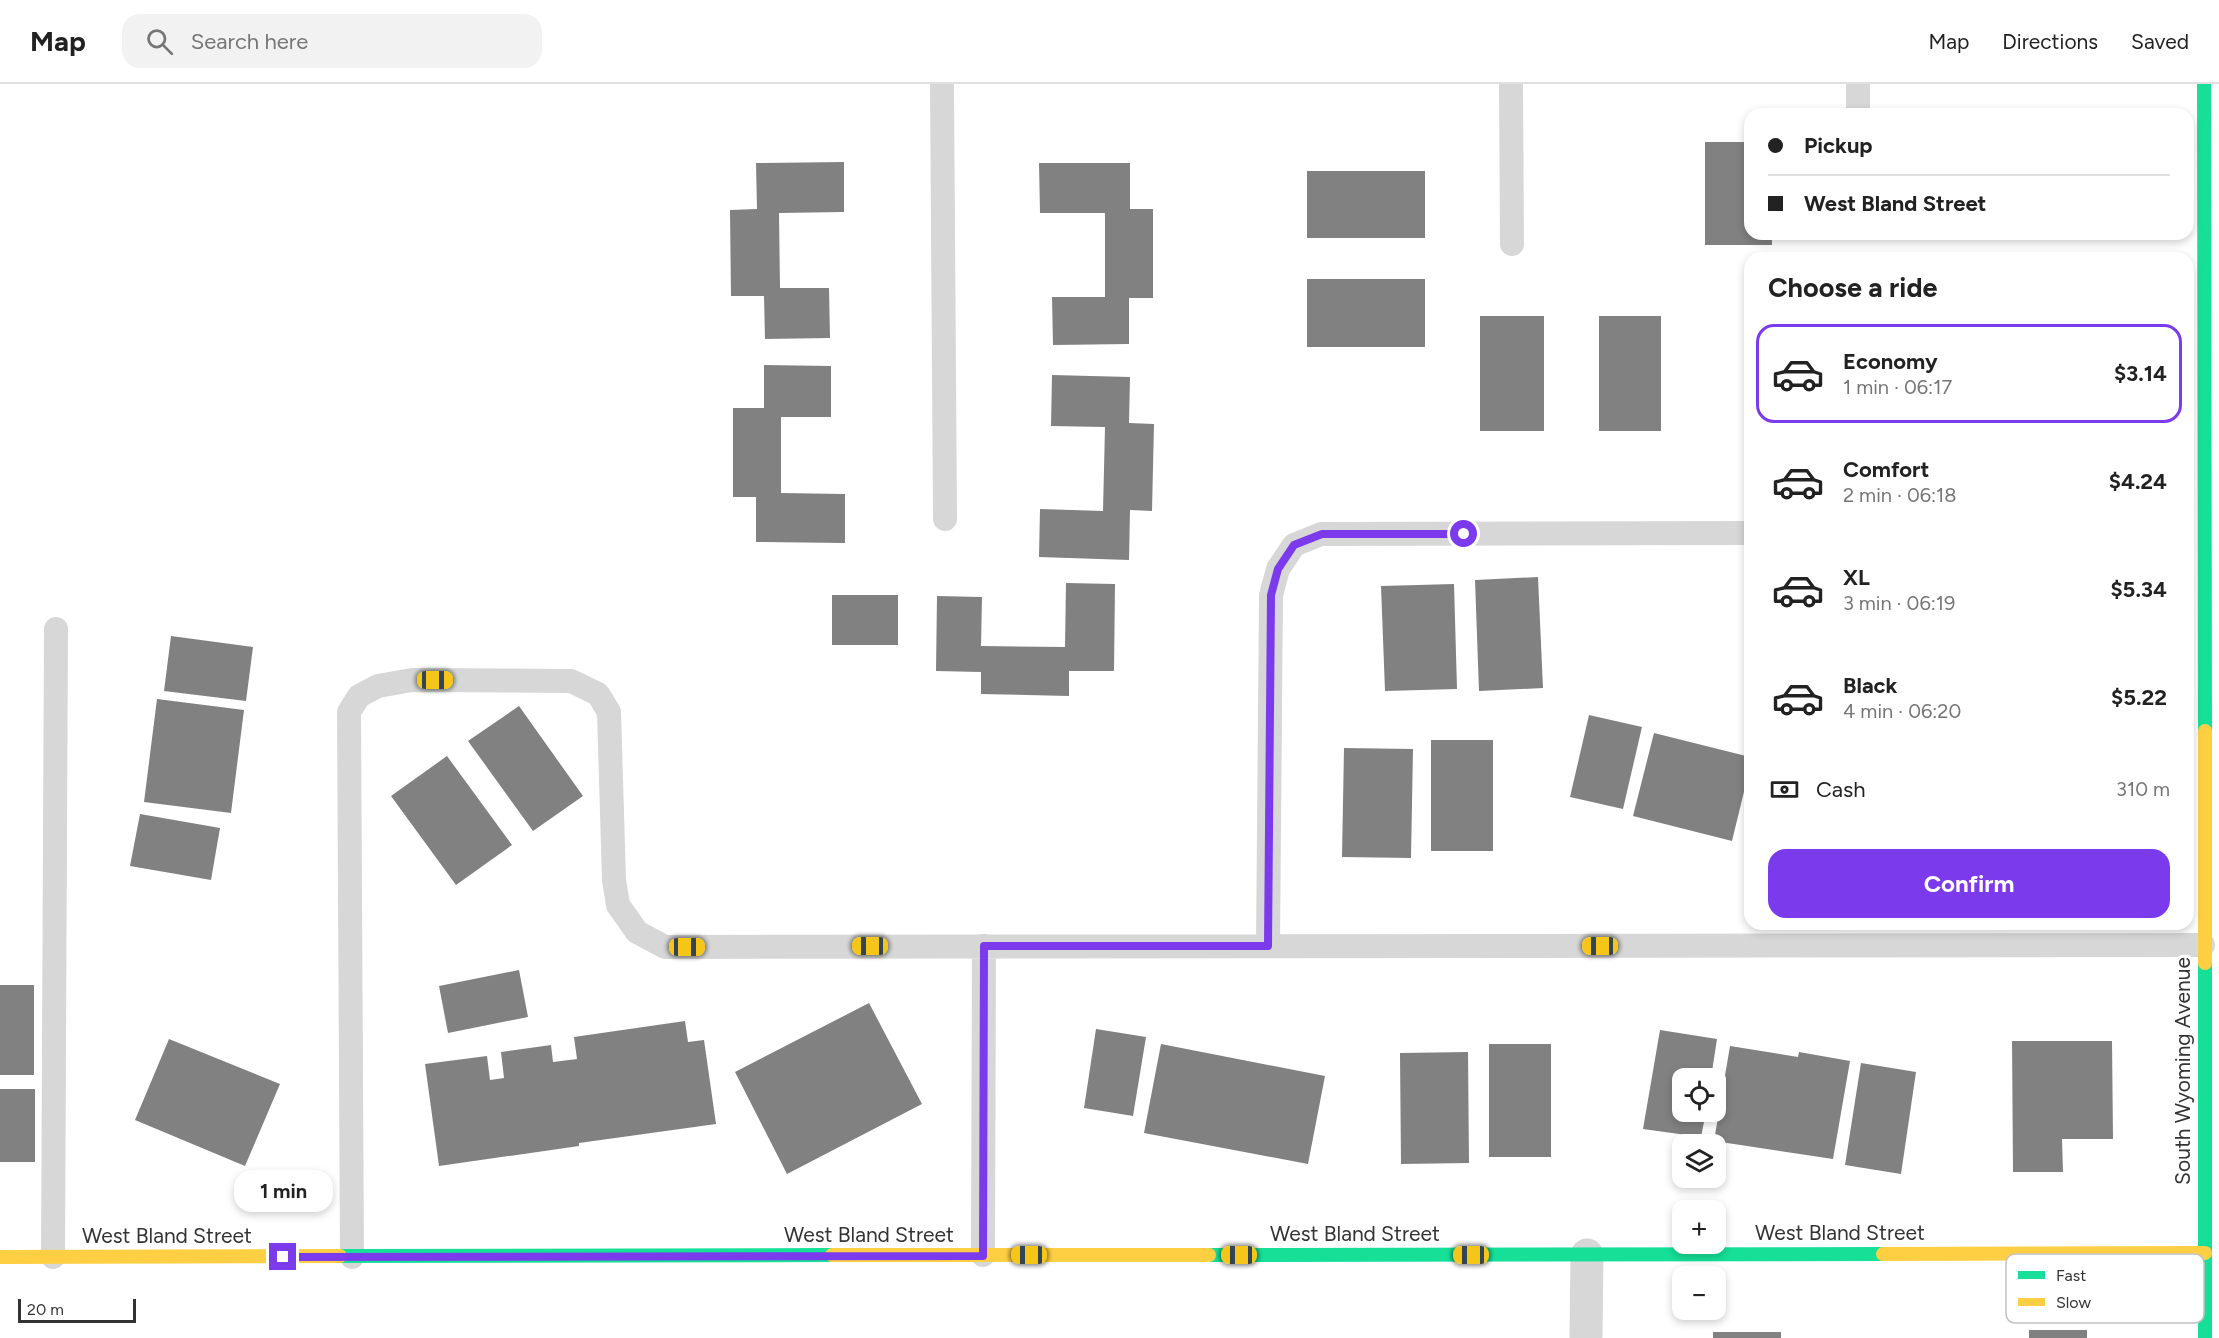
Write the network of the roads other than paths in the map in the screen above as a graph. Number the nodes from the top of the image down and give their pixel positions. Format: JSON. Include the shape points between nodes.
{"nodes":[{"id":1,"x":942,"y":84,"type":"edge"},
{"id":2,"x":1511,"y":84,"type":"edge"},
{"id":3,"x":1858,"y":84,"type":"edge"},
{"id":4,"x":2204,"y":84,"type":"edge"},
{"id":5,"x":1858,"y":108,"type":"edge"},
{"id":6,"x":1512,"y":244,"type":"dead end"},
{"id":7,"x":2212,"y":329,"type":"edge"},
{"id":8,"x":945,"y":519,"type":"dead end"},
{"id":9,"x":1744,"y":533,"type":"edge"},
{"id":10,"x":56,"y":629,"type":"dead end"},
{"id":11,"x":2212,"y":644,"type":"edge"},
{"id":12,"x":2098,"y":934,"type":"edge"},
{"id":13,"x":984,"y":946,"type":"junction"},
{"id":14,"x":1268,"y":946,"type":"junction"},
{"id":15,"x":2209,"y":955,"type":"edge"},
{"id":16,"x":2205,"y":1253,"type":"junction"},
{"id":17,"x":1587,"y":1255,"type":"junction"},
{"id":18,"x":983,"y":1256,"type":"junction"},
{"id":19,"x":0,"y":1257,"type":"edge"},
{"id":20,"x":54,"y":1257,"type":"junction"},
{"id":21,"x":352,"y":1257,"type":"junction"},
{"id":22,"x":1586,"y":1338,"type":"edge"},
{"id":23,"x":2205,"y":1338,"type":"edge"}],
"edges":[{"from":1,"to":8,"type":"lane"},
{"from":2,"to":6,"type":"lane"},
{"from":3,"to":5,"type":"lane"},
{"from":4,"to":7,"type":"street","name":"South Wyoming Avenue"},
{"from":7,"to":11,"type":"street","name":"South Wyoming Avenue"},
{"from":9,"to":14,"type":"lane","via":[[1322,534],[1294,545],[1278,569],[1271,595]]},
{"from":10,"to":20,"type":"lane"},
{"from":11,"to":15,"type":"street","name":"South Wyoming Avenue","via":[[2206,827]]},
{"from":12,"to":14,"type":"lane"},
{"from":12,"to":15,"type":"lane"},
{"from":13,"to":14,"type":"lane"},
{"from":13,"to":18,"type":"lane"},
{"from":13,"to":21,"type":"lane","via":[[664,947],[638,932],[618,905],[609,712],[598,694],[570,681],[412,680],[378,686],[359,696],[349,712]]},
{"from":15,"to":16,"type":"street","name":"South Wyoming Avenue"},
{"from":16,"to":17,"type":"street","name":"West Bland Street"},
{"from":16,"to":23,"type":"street","name":"South Wyoming Avenue"},
{"from":17,"to":18,"type":"street","name":"West Bland Street"},
{"from":17,"to":22,"type":"street"},
{"from":18,"to":21,"type":"street","name":"West Bland Street"},
{"from":19,"to":20,"type":"street","name":"West Bland Street"},
{"from":20,"to":21,"type":"street","name":"West Bland Street"}]}
